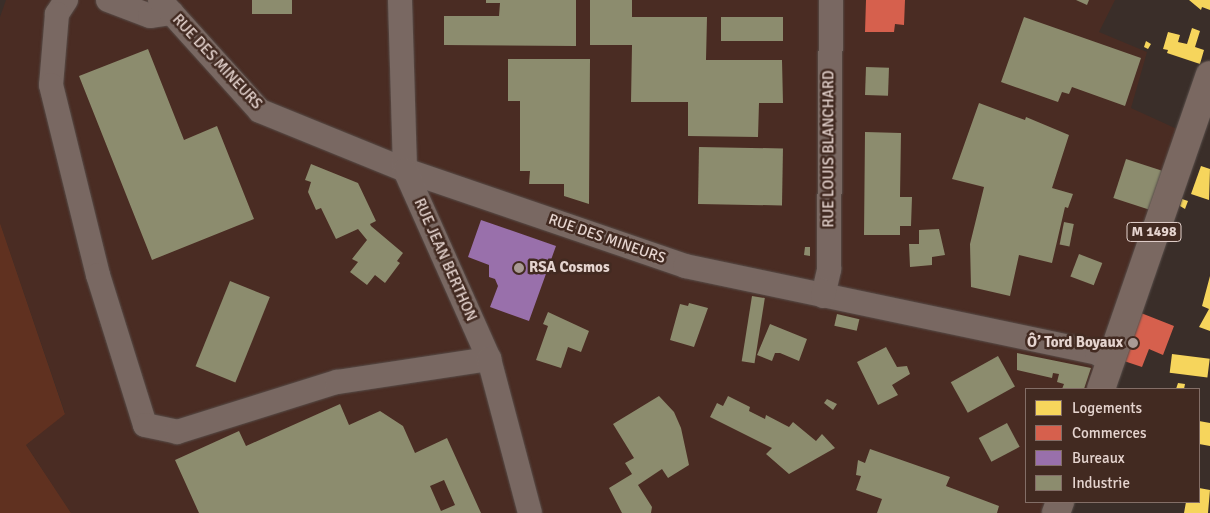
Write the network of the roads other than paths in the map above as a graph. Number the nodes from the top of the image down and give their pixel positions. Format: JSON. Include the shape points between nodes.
{"nodes":[{"id":1,"x":66,"y":0,"type":"edge"},
{"id":2,"x":108,"y":0,"type":"edge"},
{"id":3,"x":400,"y":0,"type":"edge"},
{"id":4,"x":831,"y":0,"type":"edge"},
{"id":5,"x":166,"y":7,"type":"edge"},
{"id":6,"x":1208,"y":89,"type":"edge"},
{"id":7,"x":405,"y":170,"type":"junction"},
{"id":8,"x":823,"y":296,"type":"junction"},
{"id":9,"x":489,"y":359,"type":"junction"},
{"id":10,"x":1111,"y":361,"type":"junction"},
{"id":11,"x":1101,"y":388,"type":"edge"},
{"id":12,"x":530,"y":513,"type":"edge"}],
"edges":[{"from":1,"to":9,"type":"street","via":[[57,14],[50,85],[98,275],[145,425],[177,432],[337,382]]},
{"from":2,"to":5,"type":"street","via":[[150,16]]},
{"from":3,"to":7,"type":"street","name":"RUE JEAN BERTHON"},
{"from":4,"to":8,"type":"street","name":"RUE LOUIS BLANCHARD","via":[[829,269]]},
{"from":5,"to":7,"type":"street","name":"RUE DES MINEURS","via":[[260,111]]},
{"from":6,"to":10,"type":"main road","number":"M 1498"},
{"from":7,"to":8,"type":"street","name":"RUE DES MINEURS","via":[[685,266]]},
{"from":7,"to":9,"type":"street","name":"RUE JEAN BERTHON"},
{"from":8,"to":10,"type":"street","name":"RUE DES MINEURS","via":[[1097,354]]},
{"from":9,"to":12,"type":"street","name":"RUE JEAN BERTHON"},
{"from":10,"to":11,"type":"main road","number":"M 1498"}]}
